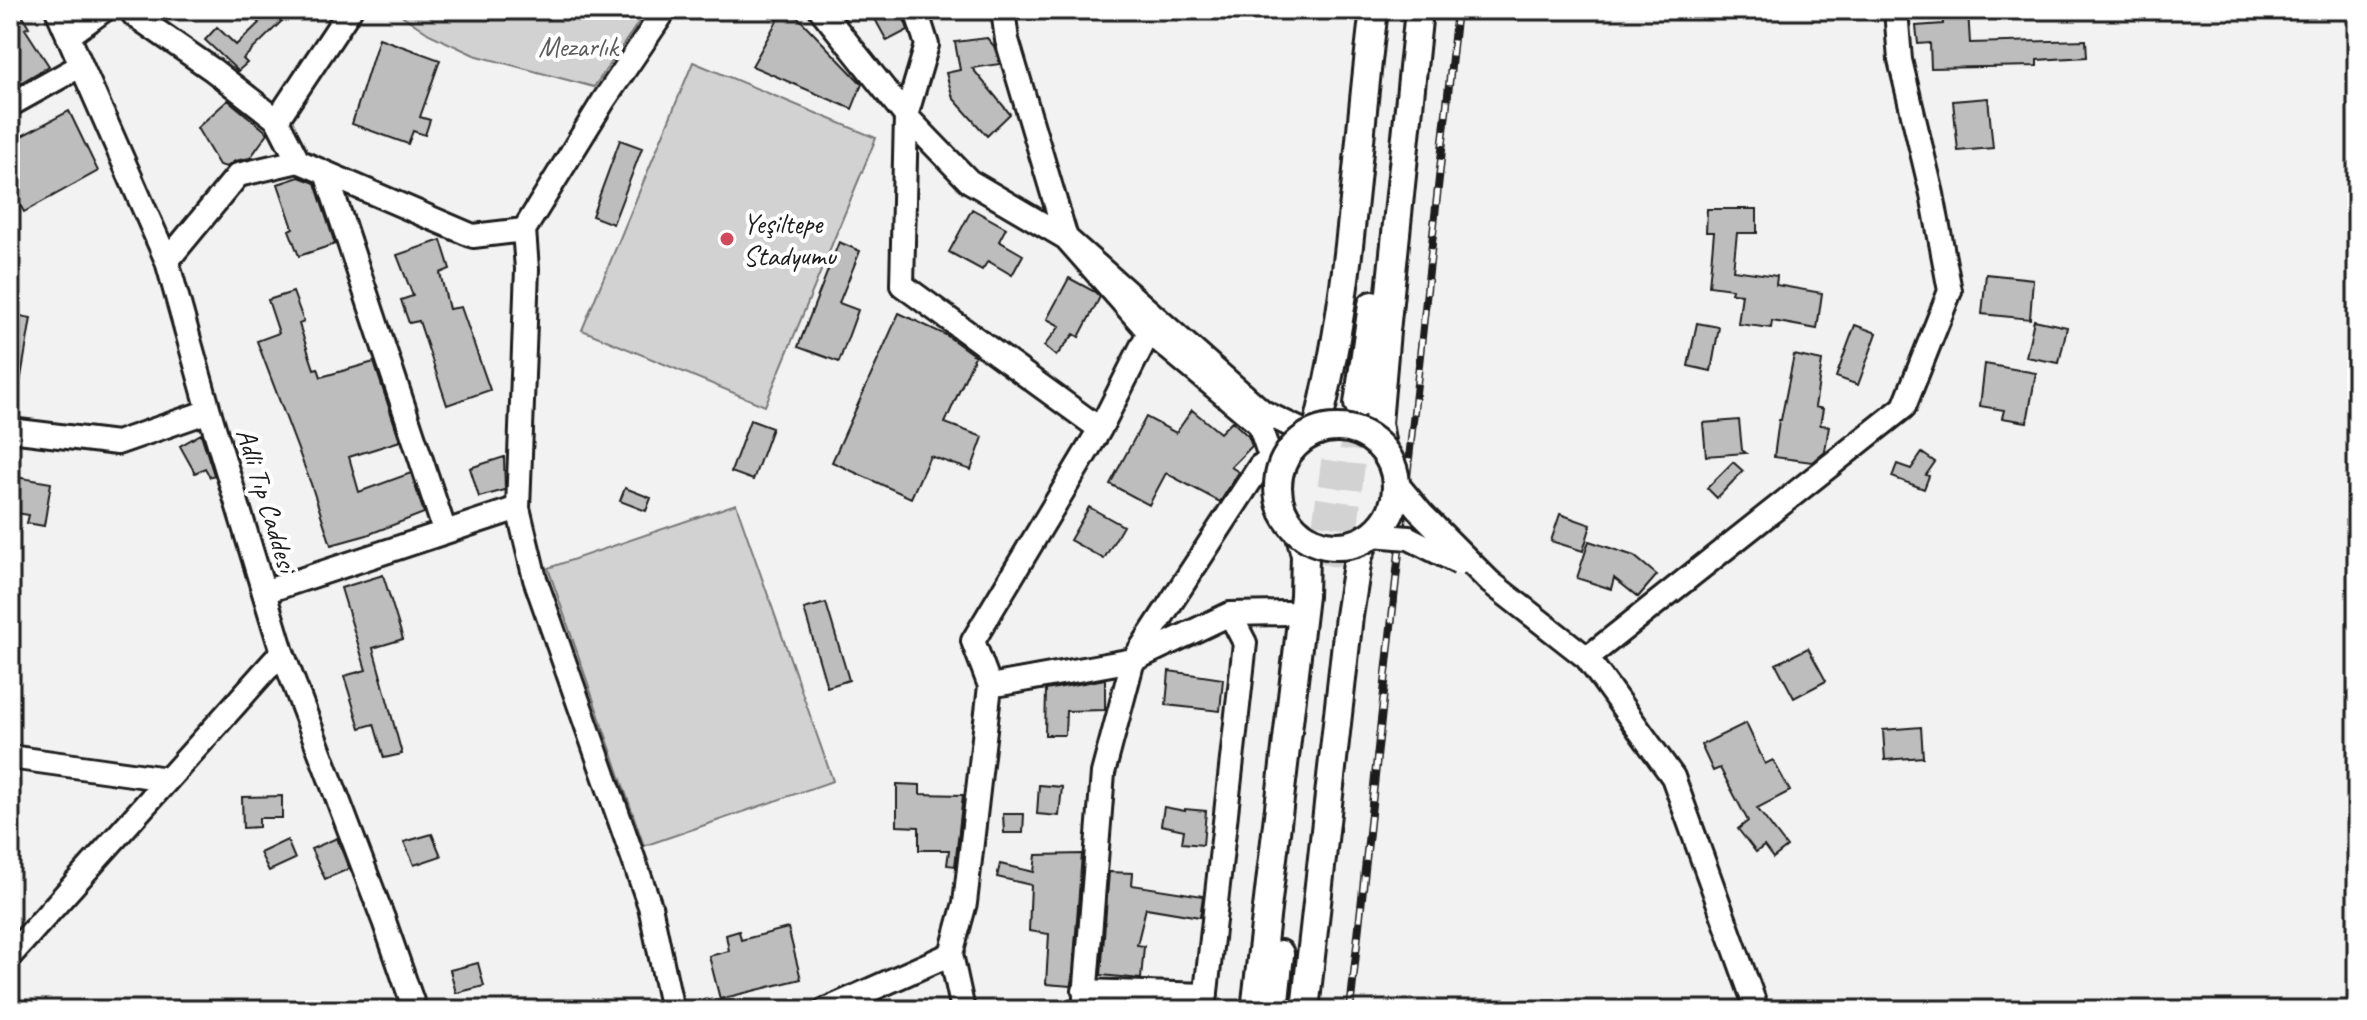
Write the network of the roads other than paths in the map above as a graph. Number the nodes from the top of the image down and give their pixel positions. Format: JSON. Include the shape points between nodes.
{"nodes":[{"id":1,"x":57,"y":10,"type":"edge"},
{"id":2,"x":104,"y":10,"type":"edge"},
{"id":3,"x":131,"y":10,"type":"edge"},
{"id":4,"x":350,"y":10,"type":"edge"},
{"id":5,"x":665,"y":10,"type":"edge"},
{"id":6,"x":821,"y":10,"type":"edge"},
{"id":7,"x":916,"y":10,"type":"edge"},
{"id":8,"x":1003,"y":10,"type":"edge"},
{"id":9,"x":1374,"y":10,"type":"edge"},
{"id":10,"x":1385,"y":10,"type":"edge"},
{"id":11,"x":1407,"y":10,"type":"edge"},
{"id":12,"x":1419,"y":10,"type":"edge"},
{"id":13,"x":1896,"y":10,"type":"edge"},
{"id":14,"x":68,"y":36,"type":"junction"},
{"id":15,"x":80,"y":66,"type":"junction"},
{"id":16,"x":10,"y":105,"type":"edge"},
{"id":17,"x":906,"y":116,"type":"junction"},
{"id":18,"x":277,"y":120,"type":"junction"},
{"id":19,"x":298,"y":161,"type":"junction"},
{"id":20,"x":326,"y":173,"type":"junction"},
{"id":21,"x":524,"y":230,"type":"junction"},
{"id":22,"x":1066,"y":238,"type":"junction"},
{"id":23,"x":167,"y":261,"type":"junction"},
{"id":24,"x":1149,"y":332,"type":"junction"},
{"id":25,"x":1184,"y":352,"type":"junction"},
{"id":26,"x":209,"y":411,"type":"junction"},
{"id":27,"x":1100,"y":429,"type":"junction"},
{"id":28,"x":10,"y":430,"type":"edge"},
{"id":29,"x":1313,"y":433,"type":"junction"},
{"id":30,"x":1382,"y":447,"type":"junction"},
{"id":31,"x":1269,"y":473,"type":"junction"},
{"id":32,"x":1397,"y":484,"type":"junction"},
{"id":33,"x":518,"y":508,"type":"junction"},
{"id":34,"x":445,"y":532,"type":"junction"},
{"id":35,"x":1299,"y":532,"type":"junction"},
{"id":36,"x":1369,"y":537,"type":"junction"},
{"id":37,"x":1490,"y":582,"type":"junction"},
{"id":38,"x":264,"y":592,"type":"junction"},
{"id":39,"x":1296,"y":604,"type":"junction"},
{"id":40,"x":1230,"y":614,"type":"junction"},
{"id":41,"x":282,"y":652,"type":"junction"},
{"id":42,"x":1587,"y":658,"type":"junction"},
{"id":43,"x":1133,"y":660,"type":"junction"},
{"id":44,"x":990,"y":686,"type":"junction"},
{"id":45,"x":10,"y":757,"type":"edge"},
{"id":46,"x":167,"y":779,"type":"junction"},
{"id":47,"x":951,"y":954,"type":"junction"},
{"id":48,"x":10,"y":956,"type":"edge"},
{"id":49,"x":1084,"y":1000,"type":"edge"},
{"id":50,"x":1205,"y":1003,"type":"edge"},
{"id":51,"x":415,"y":1010,"type":"edge"},
{"id":52,"x":672,"y":1010,"type":"edge"},
{"id":53,"x":825,"y":1010,"type":"edge"},
{"id":54,"x":963,"y":1010,"type":"edge"},
{"id":55,"x":1255,"y":1010,"type":"edge"},
{"id":56,"x":1274,"y":1010,"type":"edge"},
{"id":57,"x":1287,"y":1010,"type":"edge"},
{"id":58,"x":1305,"y":1010,"type":"edge"},
{"id":59,"x":1757,"y":1010,"type":"edge"}],
"edges":[{"from":1,"to":14,"type":"street","name":"Adli Tıp Caddesi"},
{"from":2,"to":14,"type":"street"},
{"from":3,"to":18,"type":"street"},
{"from":4,"to":18,"type":"street"},
{"from":5,"to":21,"type":"street"},
{"from":6,"to":17,"type":"street"},
{"from":7,"to":17,"type":"street","via":[[927,45]]},
{"from":8,"to":22,"type":"street","via":[[1007,40]]},
{"from":9,"to":29,"type":"main road","via":[[1343,289],[1329,382]]},
{"from":10,"to":11,"type":"main road","via":[[1350,404],[1378,261]]},
{"from":12,"to":30,"type":"main road","via":[[1378,423]]},
{"from":13,"to":42,"type":"street","via":[[1900,60],[1950,291],[1904,407]]},
{"from":14,"to":15,"type":"street","name":"Adli Tıp Caddesi"},
{"from":15,"to":16,"type":"street"},
{"from":15,"to":23,"type":"street","name":"Adli Tıp Caddesi"},
{"from":17,"to":22,"type":"street","via":[[969,181]]},
{"from":17,"to":27,"type":"street","via":[[902,285]]},
{"from":18,"to":19,"type":"street"},
{"from":19,"to":20,"type":"street"},
{"from":19,"to":23,"type":"street","via":[[238,175]]},
{"from":20,"to":21,"type":"street","via":[[473,236]]},
{"from":20,"to":34,"type":"street"},
{"from":21,"to":33,"type":"street"},
{"from":22,"to":24,"type":"street"},
{"from":22,"to":25,"type":"street"},
{"from":23,"to":26,"type":"street","name":"Adli Tıp Caddesi"},
{"from":24,"to":25,"type":"street"},
{"from":24,"to":27,"type":"street"},
{"from":25,"to":29,"type":"street","via":[[1263,412]]},
{"from":25,"to":31,"type":"street","via":[[1259,424]]},
{"from":26,"to":28,"type":"street","via":[[117,443]]},
{"from":26,"to":38,"type":"street","name":"Adli Tıp Caddesi"},
{"from":27,"to":44,"type":"street","via":[[973,641]]},
{"from":29,"to":30,"type":"main road","bridge":true,"via":[[1347,428]]},
{"from":29,"to":31,"type":"main road","bridge":true},
{"from":30,"to":32,"type":"main road","bridge":true},
{"from":31,"to":35,"type":"main road","bridge":true,"via":[[1286,517]]},
{"from":31,"to":43,"type":"street"},
{"from":32,"to":36,"type":"main road","bridge":true,"via":[[1386,521]]},
{"from":32,"to":37,"type":"street","bridge":true},
{"from":33,"to":34,"type":"street"},
{"from":33,"to":52,"type":"street","via":[[535,579],[650,906]]},
{"from":34,"to":38,"type":"street"},
{"from":35,"to":36,"type":"main road","bridge":true,"via":[[1334,546]]},
{"from":35,"to":39,"type":"main road","via":[[1305,555]]},
{"from":36,"to":37,"type":"street","bridge":true,"via":[[1409,538]]},
{"from":36,"to":58,"type":"main road","via":[[1358,558],[1349,616]]},
{"from":37,"to":42,"type":"street"},
{"from":38,"to":41,"type":"street","name":"Adli Tıp Caddesi"},
{"from":39,"to":40,"type":"street"},
{"from":39,"to":55,"type":"main road"},
{"from":40,"to":43,"type":"street"},
{"from":40,"to":50,"type":"street","via":[[1245,643]]},
{"from":41,"to":46,"type":"street"},
{"from":41,"to":51,"type":"street","name":"Adli Tıp Caddesi"},
{"from":42,"to":59,"type":"street","via":[[1673,777]]},
{"from":43,"to":44,"type":"street"},
{"from":43,"to":49,"type":"street","via":[[1103,773]]},
{"from":44,"to":47,"type":"street","via":[[965,903]]},
{"from":45,"to":46,"type":"street"},
{"from":46,"to":48,"type":"street"},
{"from":47,"to":53,"type":"street"},
{"from":47,"to":54,"type":"street"},
{"from":49,"to":50,"type":"street"},
{"from":56,"to":57,"type":"main road","via":[[1330,566]]}]}
